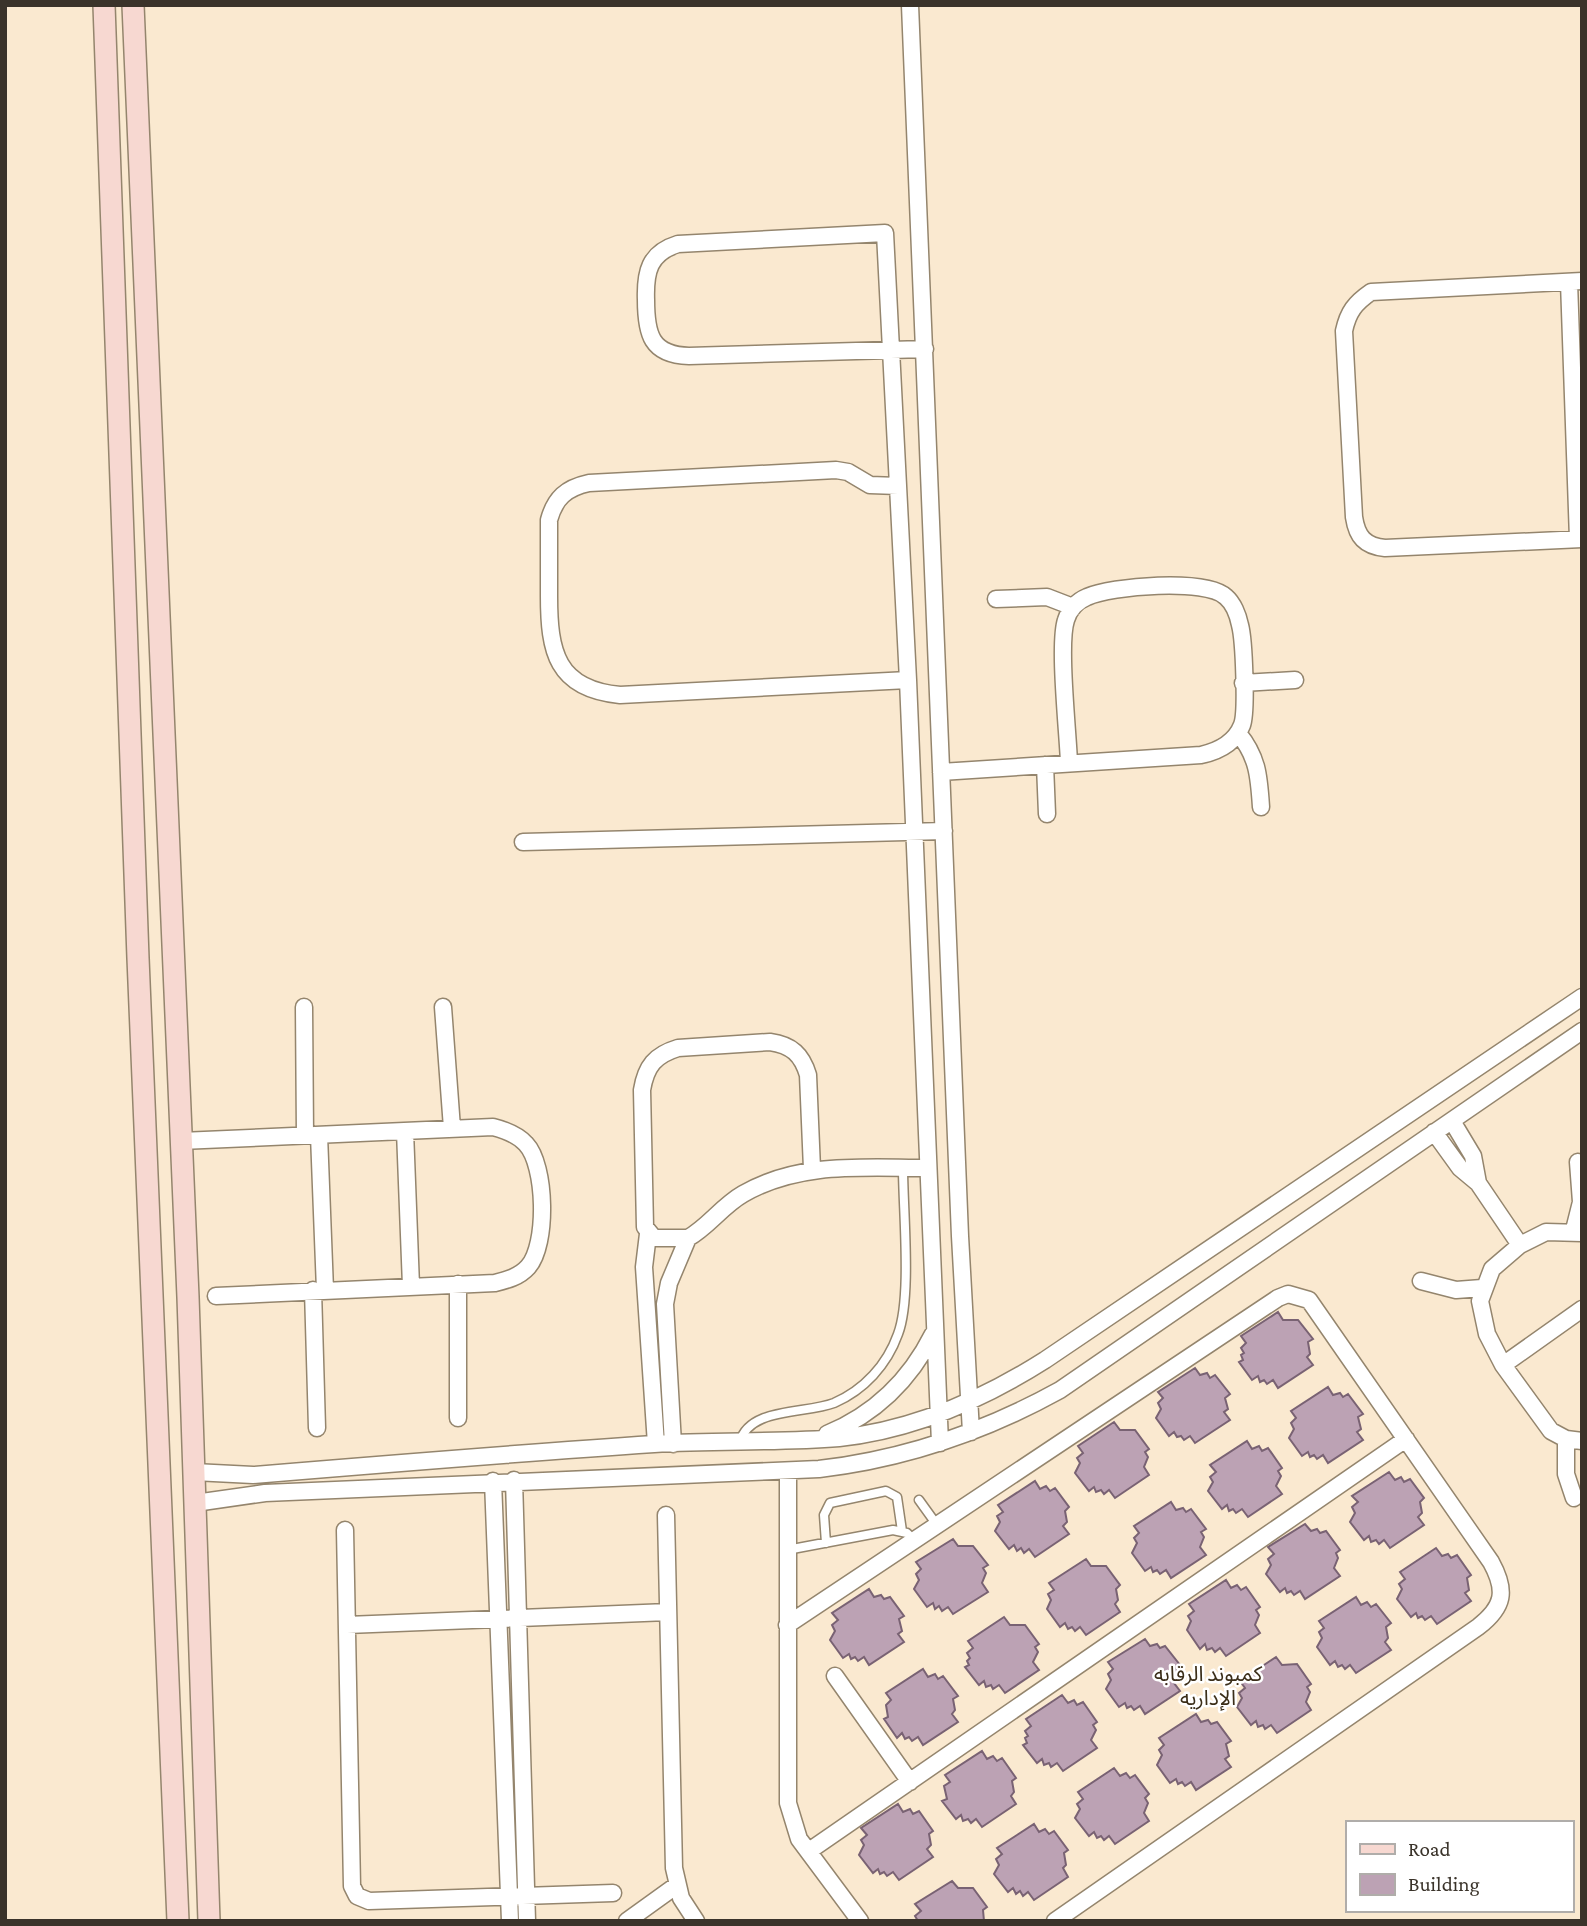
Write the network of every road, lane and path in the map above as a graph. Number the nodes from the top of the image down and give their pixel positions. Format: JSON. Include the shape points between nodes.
{"nodes":[{"id":1,"x":104,"y":5,"type":"edge"},
{"id":2,"x":133,"y":5,"type":"edge"},
{"id":3,"x":909,"y":5,"type":"edge"},
{"id":4,"x":1575,"y":281,"type":"edge"},
{"id":5,"x":925,"y":349,"type":"junction"},
{"id":6,"x":889,"y":350,"type":"junction"},
{"id":7,"x":898,"y":486,"type":"junction"},
{"id":8,"x":1580,"y":539,"type":"edge"},
{"id":9,"x":996,"y":599,"type":"dead end"},
{"id":10,"x":1073,"y":607,"type":"junction"},
{"id":11,"x":908,"y":680,"type":"junction"},
{"id":12,"x":1294,"y":680,"type":"dead end"},
{"id":13,"x":1243,"y":683,"type":"junction"},
{"id":14,"x":1238,"y":733,"type":"junction"},
{"id":15,"x":1069,"y":763,"type":"junction"},
{"id":16,"x":1045,"y":765,"type":"junction"},
{"id":17,"x":941,"y":772,"type":"junction"},
{"id":18,"x":1261,"y":807,"type":"dead end"},
{"id":19,"x":1047,"y":814,"type":"dead end"},
{"id":20,"x":944,"y":831,"type":"junction"},
{"id":21,"x":915,"y":832,"type":"junction"},
{"id":22,"x":523,"y":842,"type":"dead end"},
{"id":23,"x":174,"y":957,"type":"junction"},
{"id":24,"x":138,"y":958,"type":"junction"},
{"id":25,"x":1582,"y":997,"type":"edge"},
{"id":26,"x":304,"y":1007,"type":"dead end"},
{"id":27,"x":443,"y":1007,"type":"dead end"},
{"id":28,"x":1582,"y":1031,"type":"edge"},
{"id":29,"x":1452,"y":1121,"type":"junction"},
{"id":30,"x":452,"y":1128,"type":"junction"},
{"id":31,"x":405,"y":1130,"type":"junction"},
{"id":32,"x":1434,"y":1132,"type":"junction"},
{"id":33,"x":312,"y":1135,"type":"junction"},
{"id":34,"x":181,"y":1141,"type":"junction"},
{"id":35,"x":1578,"y":1162,"type":"dead end"},
{"id":36,"x":903,"y":1168,"type":"junction"},
{"id":37,"x":928,"y":1168,"type":"junction"},
{"id":38,"x":812,"y":1169,"type":"junction"},
{"id":39,"x":1478,"y":1183,"type":"junction"},
{"id":40,"x":1578,"y":1232,"type":"edge"},
{"id":41,"x":648,"y":1234,"type":"junction"},
{"id":42,"x":688,"y":1238,"type":"junction"},
{"id":43,"x":1520,"y":1245,"type":"junction"},
{"id":44,"x":1421,"y":1281,"type":"dead end"},
{"id":45,"x":458,"y":1284,"type":"junction"},
{"id":46,"x":411,"y":1286,"type":"junction"},
{"id":47,"x":1482,"y":1288,"type":"junction"},
{"id":48,"x":319,"y":1290,"type":"junction"},
{"id":49,"x":216,"y":1296,"type":"dead end"},
{"id":50,"x":1582,"y":1310,"type":"edge"},
{"id":51,"x":934,"y":1332,"type":"junction"},
{"id":52,"x":1503,"y":1365,"type":"junction"},
{"id":53,"x":969,"y":1402,"type":"junction"},
{"id":54,"x":939,"y":1415,"type":"junction"},
{"id":55,"x":457,"y":1418,"type":"dead end"},
{"id":56,"x":317,"y":1428,"type":"dead end"},
{"id":57,"x":971,"y":1432,"type":"junction"},
{"id":58,"x":1406,"y":1439,"type":"junction"},
{"id":59,"x":808,"y":1440,"type":"junction"},
{"id":60,"x":1574,"y":1440,"type":"edge"},
{"id":61,"x":740,"y":1442,"type":"junction"},
{"id":62,"x":940,"y":1443,"type":"junction"},
{"id":63,"x":656,"y":1444,"type":"junction"},
{"id":64,"x":673,"y":1444,"type":"junction"},
{"id":65,"x":788,"y":1471,"type":"junction"},
{"id":66,"x":194,"y":1472,"type":"junction"},
{"id":67,"x":514,"y":1480,"type":"junction"},
{"id":68,"x":493,"y":1481,"type":"junction"},
{"id":69,"x":1574,"y":1497,"type":"dead end"},
{"id":70,"x":919,"y":1500,"type":"dead end"},
{"id":71,"x":195,"y":1503,"type":"junction"},
{"id":72,"x":666,"y":1515,"type":"dead end"},
{"id":73,"x":937,"y":1525,"type":"junction"},
{"id":74,"x":345,"y":1530,"type":"dead end"},
{"id":75,"x":908,"y":1535,"type":"junction"},
{"id":76,"x":827,"y":1543,"type":"junction"},
{"id":77,"x":787,"y":1550,"type":"junction"},
{"id":78,"x":668,"y":1612,"type":"junction"},
{"id":79,"x":518,"y":1619,"type":"junction"},
{"id":80,"x":498,"y":1620,"type":"junction"},
{"id":81,"x":347,"y":1625,"type":"junction"},
{"id":82,"x":787,"y":1625,"type":"junction"},
{"id":83,"x":835,"y":1676,"type":"dead end"},
{"id":84,"x":910,"y":1782,"type":"junction"},
{"id":85,"x":809,"y":1851,"type":"junction"},
{"id":86,"x":677,"y":1885,"type":"junction"},
{"id":87,"x":612,"y":1893,"type":"dead end"},
{"id":88,"x":526,"y":1895,"type":"junction"},
{"id":89,"x":509,"y":1896,"type":"junction"},
{"id":90,"x":178,"y":1921,"type":"edge"},
{"id":91,"x":209,"y":1921,"type":"edge"},
{"id":92,"x":510,"y":1921,"type":"edge"},
{"id":93,"x":527,"y":1921,"type":"edge"},
{"id":94,"x":627,"y":1921,"type":"edge"},
{"id":95,"x":696,"y":1921,"type":"edge"},
{"id":96,"x":860,"y":1921,"type":"edge"},
{"id":97,"x":1055,"y":1921,"type":"edge"}],
"edges":[{"from":1,"to":24,"type":"street"},
{"from":2,"to":23,"type":"street"},
{"from":3,"to":5,"type":"street"},
{"from":4,"to":8,"type":"street"},
{"from":4,"to":8,"type":"street","via":[[1371,292],[1347,315],[1344,331],[1354,517],[1362,540],[1385,548]]},
{"from":5,"to":6,"type":"street"},
{"from":5,"to":17,"type":"street"},
{"from":6,"to":6,"type":"street","via":[[674,355],[660,349],[650,337],[645,276],[657,255],[678,244],[885,233]]},
{"from":6,"to":7,"type":"street"},
{"from":7,"to":11,"type":"street"},
{"from":7,"to":11,"type":"street","via":[[870,485],[836,470],[574,486],[562,494],[548,520],[549,633],[564,671],[598,693]]},
{"from":9,"to":10,"type":"street","via":[[1047,597]]},
{"from":10,"to":13,"type":"street","via":[[1097,593],[1189,583],[1209,587],[1226,596],[1237,611]]},
{"from":10,"to":15,"type":"street","via":[[1063,633]]},
{"from":11,"to":21,"type":"street"},
{"from":12,"to":13,"type":"street"},
{"from":13,"to":14,"type":"street","via":[[1245,715]]},
{"from":14,"to":15,"type":"street","via":[[1215,751],[1201,755]]},
{"from":14,"to":18,"type":"street","via":[[1258,766]]},
{"from":15,"to":16,"type":"street"},
{"from":16,"to":17,"type":"street"},
{"from":16,"to":19,"type":"street"},
{"from":17,"to":20,"type":"street"},
{"from":20,"to":21,"type":"street"},
{"from":20,"to":53,"type":"street"},
{"from":21,"to":22,"type":"street"},
{"from":21,"to":37,"type":"street"},
{"from":23,"to":24,"type":"street"},
{"from":23,"to":34,"type":"street"},
{"from":24,"to":90,"type":"street"},
{"from":25,"to":53,"type":"street","via":[[1055,1353]]},
{"from":26,"to":33,"type":"street"},
{"from":27,"to":30,"type":"street"},
{"from":28,"to":29,"type":"street"},
{"from":29,"to":32,"type":"street"},
{"from":29,"to":39,"type":"street","via":[[1473,1156]]},
{"from":30,"to":31,"type":"street"},
{"from":30,"to":45,"type":"street","via":[[493,1127],[511,1132],[531,1151],[541,1177],[538,1251],[528,1267],[495,1283]]},
{"from":31,"to":33,"type":"street"},
{"from":31,"to":46,"type":"street"},
{"from":32,"to":39,"type":"street","via":[[1460,1168]]},
{"from":32,"to":57,"type":"street","via":[[1060,1390]]},
{"from":33,"to":34,"type":"street"},
{"from":33,"to":48,"type":"street"},
{"from":34,"to":66,"type":"street"},
{"from":35,"to":40,"type":"street"},
{"from":36,"to":37,"type":"street"},
{"from":36,"to":38,"type":"street"},
{"from":36,"to":61,"type":"lane","via":[[904,1305],[899,1333],[887,1359],[845,1398],[756,1421],[744,1429]]},
{"from":37,"to":51,"type":"street"},
{"from":38,"to":41,"type":"street","via":[[808,1075],[796,1051],[770,1042],[664,1052],[644,1075],[642,1090]]},
{"from":38,"to":42,"type":"street","via":[[746,1192]]},
{"from":39,"to":43,"type":"street"},
{"from":40,"to":43,"type":"street","via":[[1546,1232]]},
{"from":41,"to":42,"type":"street"},
{"from":41,"to":63,"type":"street","via":[[644,1267]]},
{"from":42,"to":64,"type":"street","via":[[665,1304]]},
{"from":43,"to":47,"type":"street","via":[[1497,1262]]},
{"from":44,"to":47,"type":"street","via":[[1456,1290]]},
{"from":45,"to":46,"type":"street"},
{"from":45,"to":55,"type":"street"},
{"from":46,"to":48,"type":"street"},
{"from":47,"to":52,"type":"street","via":[[1481,1313]]},
{"from":48,"to":49,"type":"street"},
{"from":48,"to":56,"type":"street"},
{"from":50,"to":52,"type":"street"},
{"from":51,"to":54,"type":"street"},
{"from":51,"to":59,"type":"street","via":[[913,1369],[883,1400],[848,1424]]},
{"from":52,"to":60,"type":"street","via":[[1551,1431]]},
{"from":53,"to":54,"type":"street"},
{"from":53,"to":57,"type":"street"},
{"from":54,"to":59,"type":"street","via":[[874,1432]]},
{"from":54,"to":62,"type":"street"},
{"from":57,"to":62,"type":"street"},
{"from":58,"to":73,"type":"street","via":[[1309,1300],[1288,1294]]},
{"from":58,"to":84,"type":"street"},
{"from":58,"to":97,"type":"street","via":[[1500,1578],[1501,1598],[1493,1615]]},
{"from":59,"to":61,"type":"street"},
{"from":60,"to":69,"type":"street","via":[[1566,1474]]},
{"from":61,"to":64,"type":"street"},
{"from":62,"to":65,"type":"street","via":[[850,1465]]},
{"from":63,"to":64,"type":"street"},
{"from":63,"to":66,"type":"street","via":[[253,1475]]},
{"from":65,"to":67,"type":"street"},
{"from":65,"to":77,"type":"street"},
{"from":66,"to":71,"type":"street"},
{"from":67,"to":68,"type":"street"},
{"from":67,"to":79,"type":"street"},
{"from":68,"to":71,"type":"street","via":[[241,1494]]},
{"from":68,"to":80,"type":"street"},
{"from":70,"to":73,"type":"lane"},
{"from":71,"to":91,"type":"street"},
{"from":72,"to":78,"type":"street"},
{"from":73,"to":75,"type":"street"},
{"from":74,"to":81,"type":"street"},
{"from":75,"to":76,"type":"lane"},
{"from":75,"to":76,"type":"lane","via":[[897,1497],[886,1491],[830,1503],[824,1515]]},
{"from":75,"to":82,"type":"street"},
{"from":76,"to":77,"type":"lane"},
{"from":77,"to":82,"type":"street"},
{"from":78,"to":79,"type":"street"},
{"from":78,"to":86,"type":"street"},
{"from":79,"to":80,"type":"street"},
{"from":79,"to":88,"type":"street"},
{"from":80,"to":81,"type":"street"},
{"from":80,"to":89,"type":"street"},
{"from":81,"to":89,"type":"street","via":[[353,1891],[369,1901]]},
{"from":82,"to":85,"type":"street","via":[[788,1803],[794,1828]]},
{"from":83,"to":84,"type":"street"},
{"from":84,"to":85,"type":"street"},
{"from":85,"to":96,"type":"street"},
{"from":86,"to":94,"type":"street"},
{"from":86,"to":95,"type":"street"},
{"from":87,"to":88,"type":"street"},
{"from":88,"to":89,"type":"street"},
{"from":88,"to":93,"type":"street"},
{"from":89,"to":92,"type":"street"}]}
